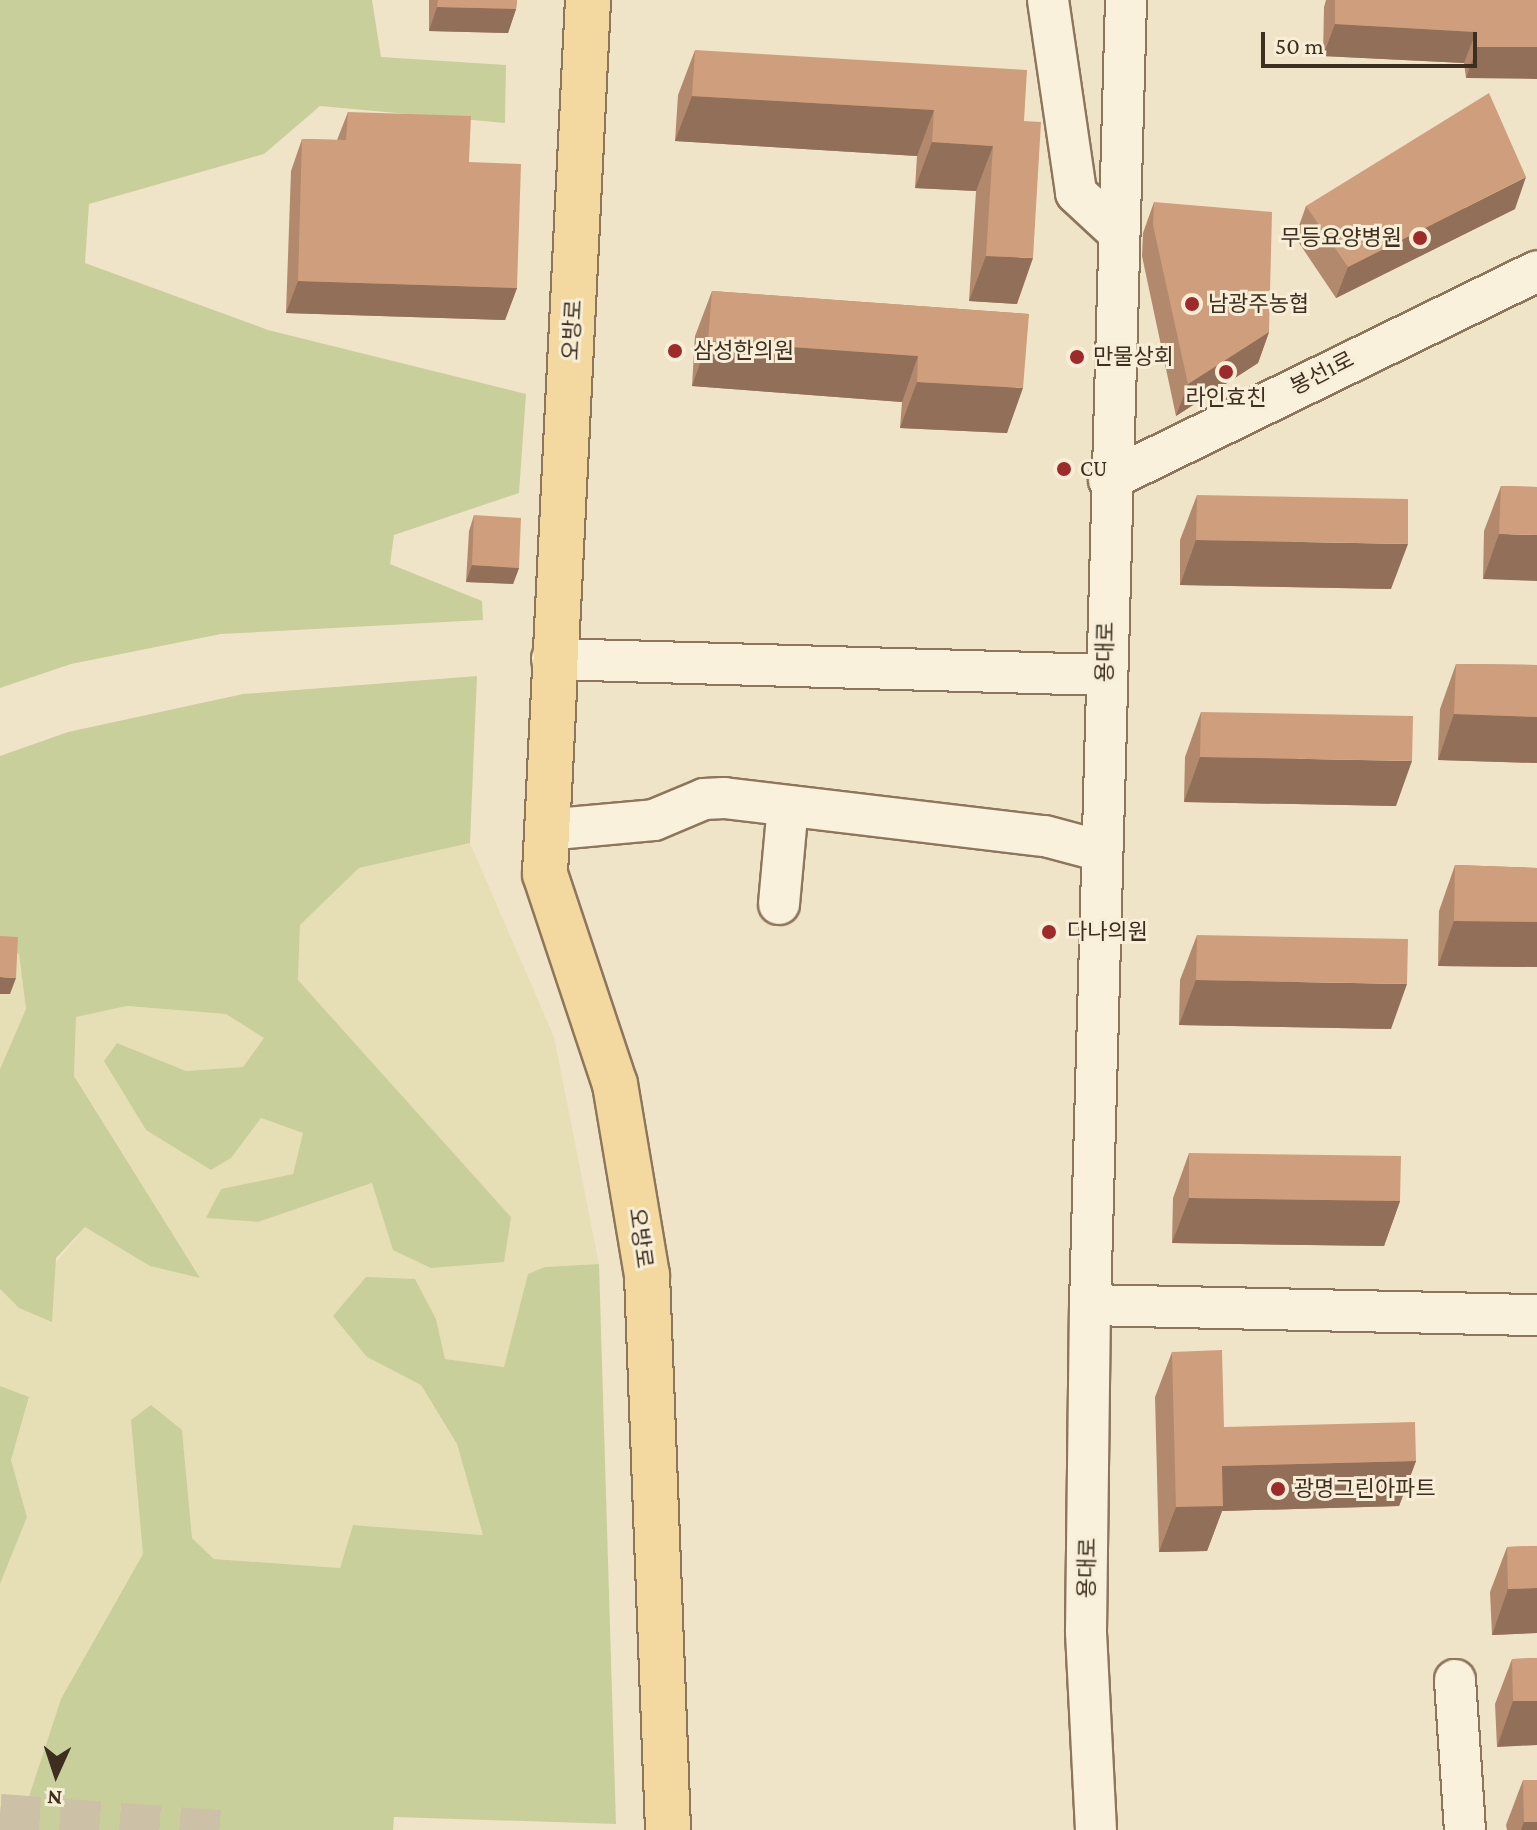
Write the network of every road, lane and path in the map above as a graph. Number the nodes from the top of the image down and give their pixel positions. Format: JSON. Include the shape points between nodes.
{"nodes":[{"id":1,"x":588,"y":0,"type":"edge"},
{"id":2,"x":1048,"y":0,"type":"edge"},
{"id":3,"x":1126,"y":0,"type":"edge"},
{"id":4,"x":1118,"y":232,"type":"junction"},
{"id":5,"x":1537,"y":271,"type":"edge"},
{"id":6,"x":1109,"y":480,"type":"junction"},
{"id":7,"x":552,"y":659,"type":"junction"},
{"id":8,"x":1105,"y":675,"type":"junction"},
{"id":9,"x":788,"y":806,"type":"junction"},
{"id":10,"x":545,"y":830,"type":"junction"},
{"id":11,"x":1101,"y":851,"type":"junction"},
{"id":12,"x":779,"y":904,"type":"dead end"},
{"id":13,"x":1090,"y":1305,"type":"junction"},
{"id":14,"x":1537,"y":1315,"type":"edge"},
{"id":15,"x":1455,"y":1680,"type":"dead end"},
{"id":16,"x":668,"y":1830,"type":"edge"},
{"id":17,"x":1096,"y":1830,"type":"edge"},
{"id":18,"x":1465,"y":1830,"type":"edge"}],
"edges":[{"from":1,"to":7,"type":"main road","name":"오방로"},
{"from":2,"to":4,"type":"street","via":[[1076,193]]},
{"from":3,"to":4,"type":"street","name":"용대로"},
{"from":4,"to":6,"type":"street","name":"용대로"},
{"from":5,"to":6,"type":"street","name":"봉선1로"},
{"from":6,"to":8,"type":"street","name":"용대로"},
{"from":7,"to":8,"type":"street"},
{"from":7,"to":10,"type":"main road","name":"오방로"},
{"from":8,"to":11,"type":"street","name":"용대로"},
{"from":9,"to":10,"type":"street","via":[[704,799],[654,820]]},
{"from":9,"to":11,"type":"street","via":[[1045,836]]},
{"from":9,"to":12,"type":"street"},
{"from":10,"to":16,"type":"main road","name":"오방로","via":[[545,874],[554,915],[615,1084],[647,1275]]},
{"from":11,"to":13,"type":"street","name":"용대로"},
{"from":13,"to":14,"type":"street"},
{"from":13,"to":17,"type":"street","name":"용대로","via":[[1086,1631]]},
{"from":15,"to":18,"type":"street"}]}
